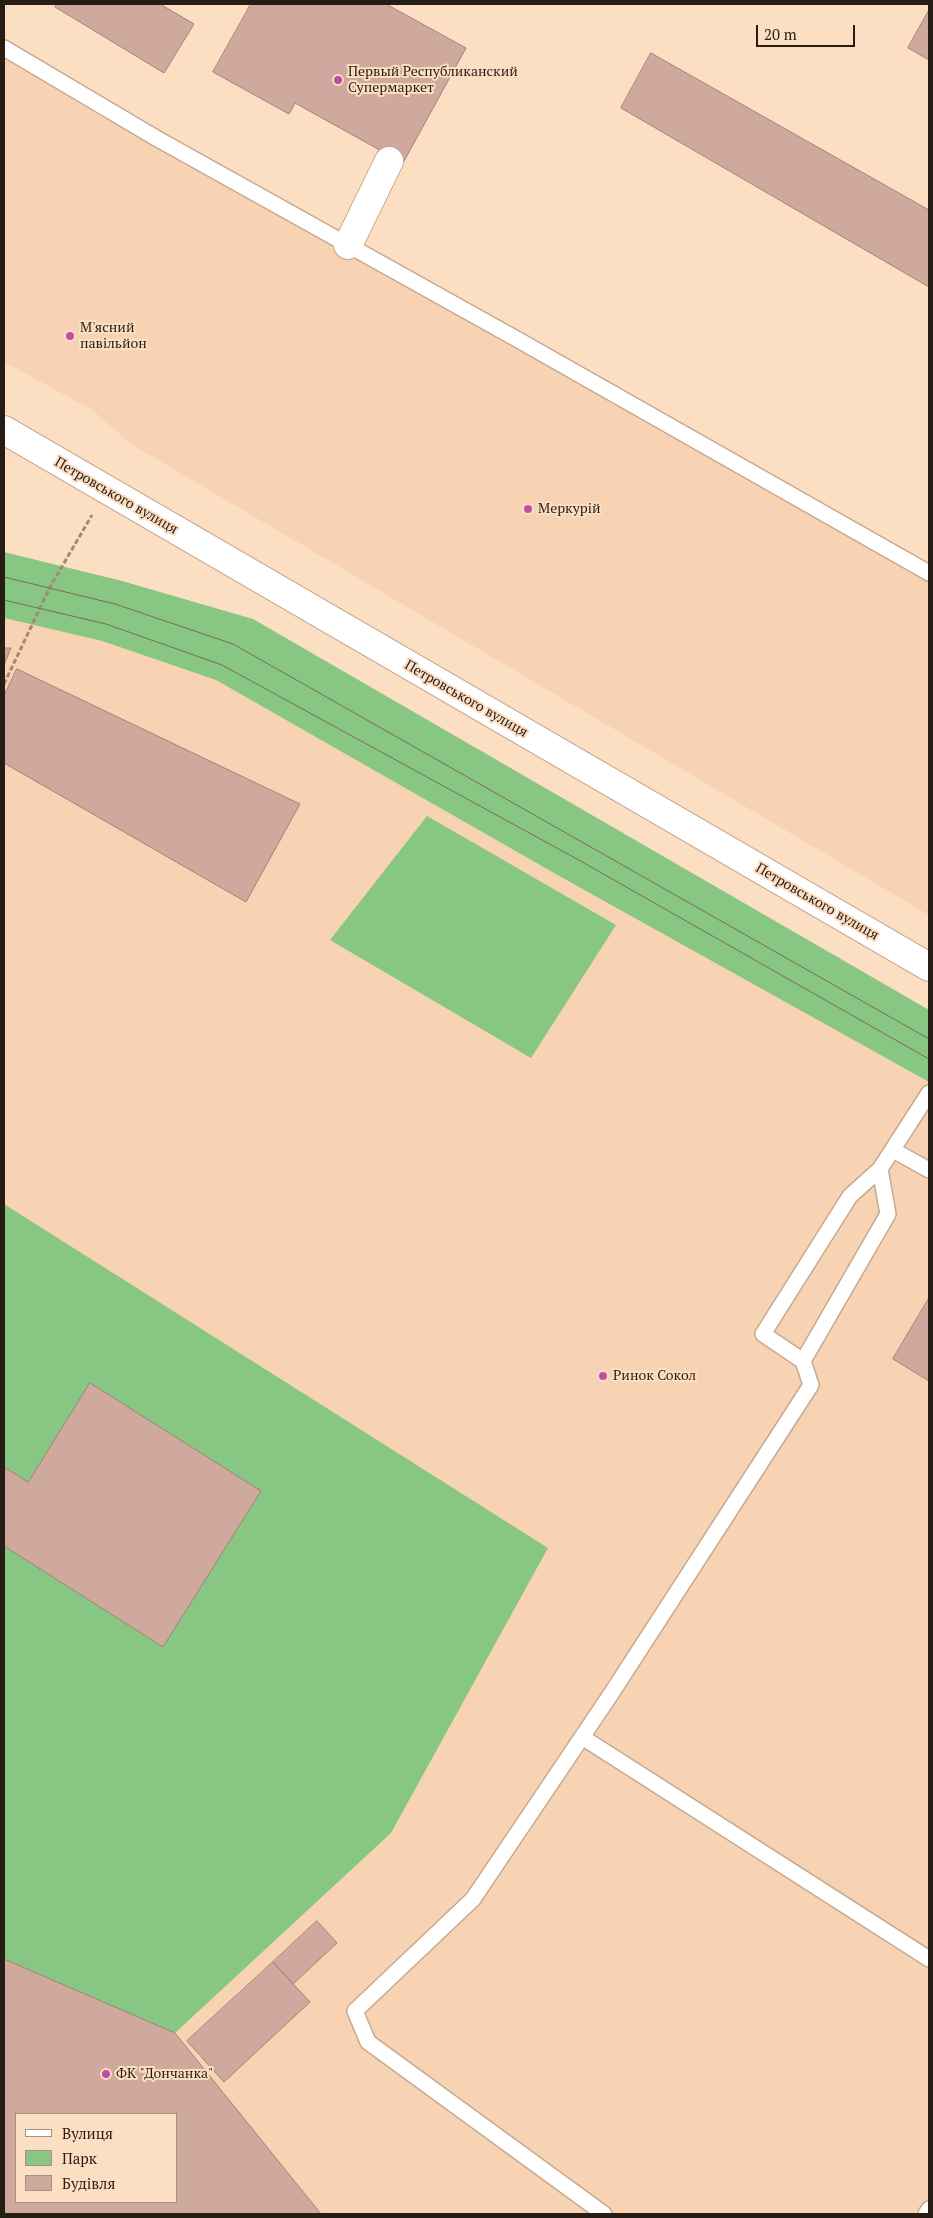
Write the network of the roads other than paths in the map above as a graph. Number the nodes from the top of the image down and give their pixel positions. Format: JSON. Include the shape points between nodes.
{"nodes":[{"id":1,"x":4,"y":48,"type":"edge"},
{"id":2,"x":389,"y":162,"type":"dead end"},
{"id":3,"x":348,"y":245,"type":"junction"},
{"id":4,"x":4,"y":430,"type":"edge"},
{"id":5,"x":929,"y":573,"type":"edge"},
{"id":6,"x":929,"y":967,"type":"edge"},
{"id":7,"x":929,"y":1093,"type":"edge"},
{"id":8,"x":893,"y":1150,"type":"junction"},
{"id":9,"x":880,"y":1169,"type":"junction"},
{"id":10,"x":929,"y":1170,"type":"edge"},
{"id":11,"x":803,"y":1361,"type":"junction"},
{"id":12,"x":582,"y":1737,"type":"junction"},
{"id":13,"x":929,"y":1959,"type":"edge"},
{"id":14,"x":929,"y":2208,"type":"edge"},
{"id":15,"x":604,"y":2214,"type":"edge"},
{"id":16,"x":926,"y":2214,"type":"edge"}],
"edges":[{"from":1,"to":3,"type":"lane","via":[[156,138]]},
{"from":2,"to":3,"type":"main road"},
{"from":3,"to":5,"type":"lane"},
{"from":4,"to":6,"type":"main road","name":"Петровського вулиця"},
{"from":7,"to":8,"type":"lane"},
{"from":8,"to":9,"type":"lane"},
{"from":8,"to":10,"type":"lane"},
{"from":9,"to":11,"type":"lane","via":[[888,1214]]},
{"from":9,"to":11,"type":"lane","via":[[850,1196],[763,1334]]},
{"from":11,"to":12,"type":"lane","via":[[811,1385]]},
{"from":12,"to":13,"type":"lane"},
{"from":12,"to":15,"type":"lane","via":[[473,1899],[355,2011],[368,2042]]},
{"from":14,"to":16,"type":"lane"}]}
